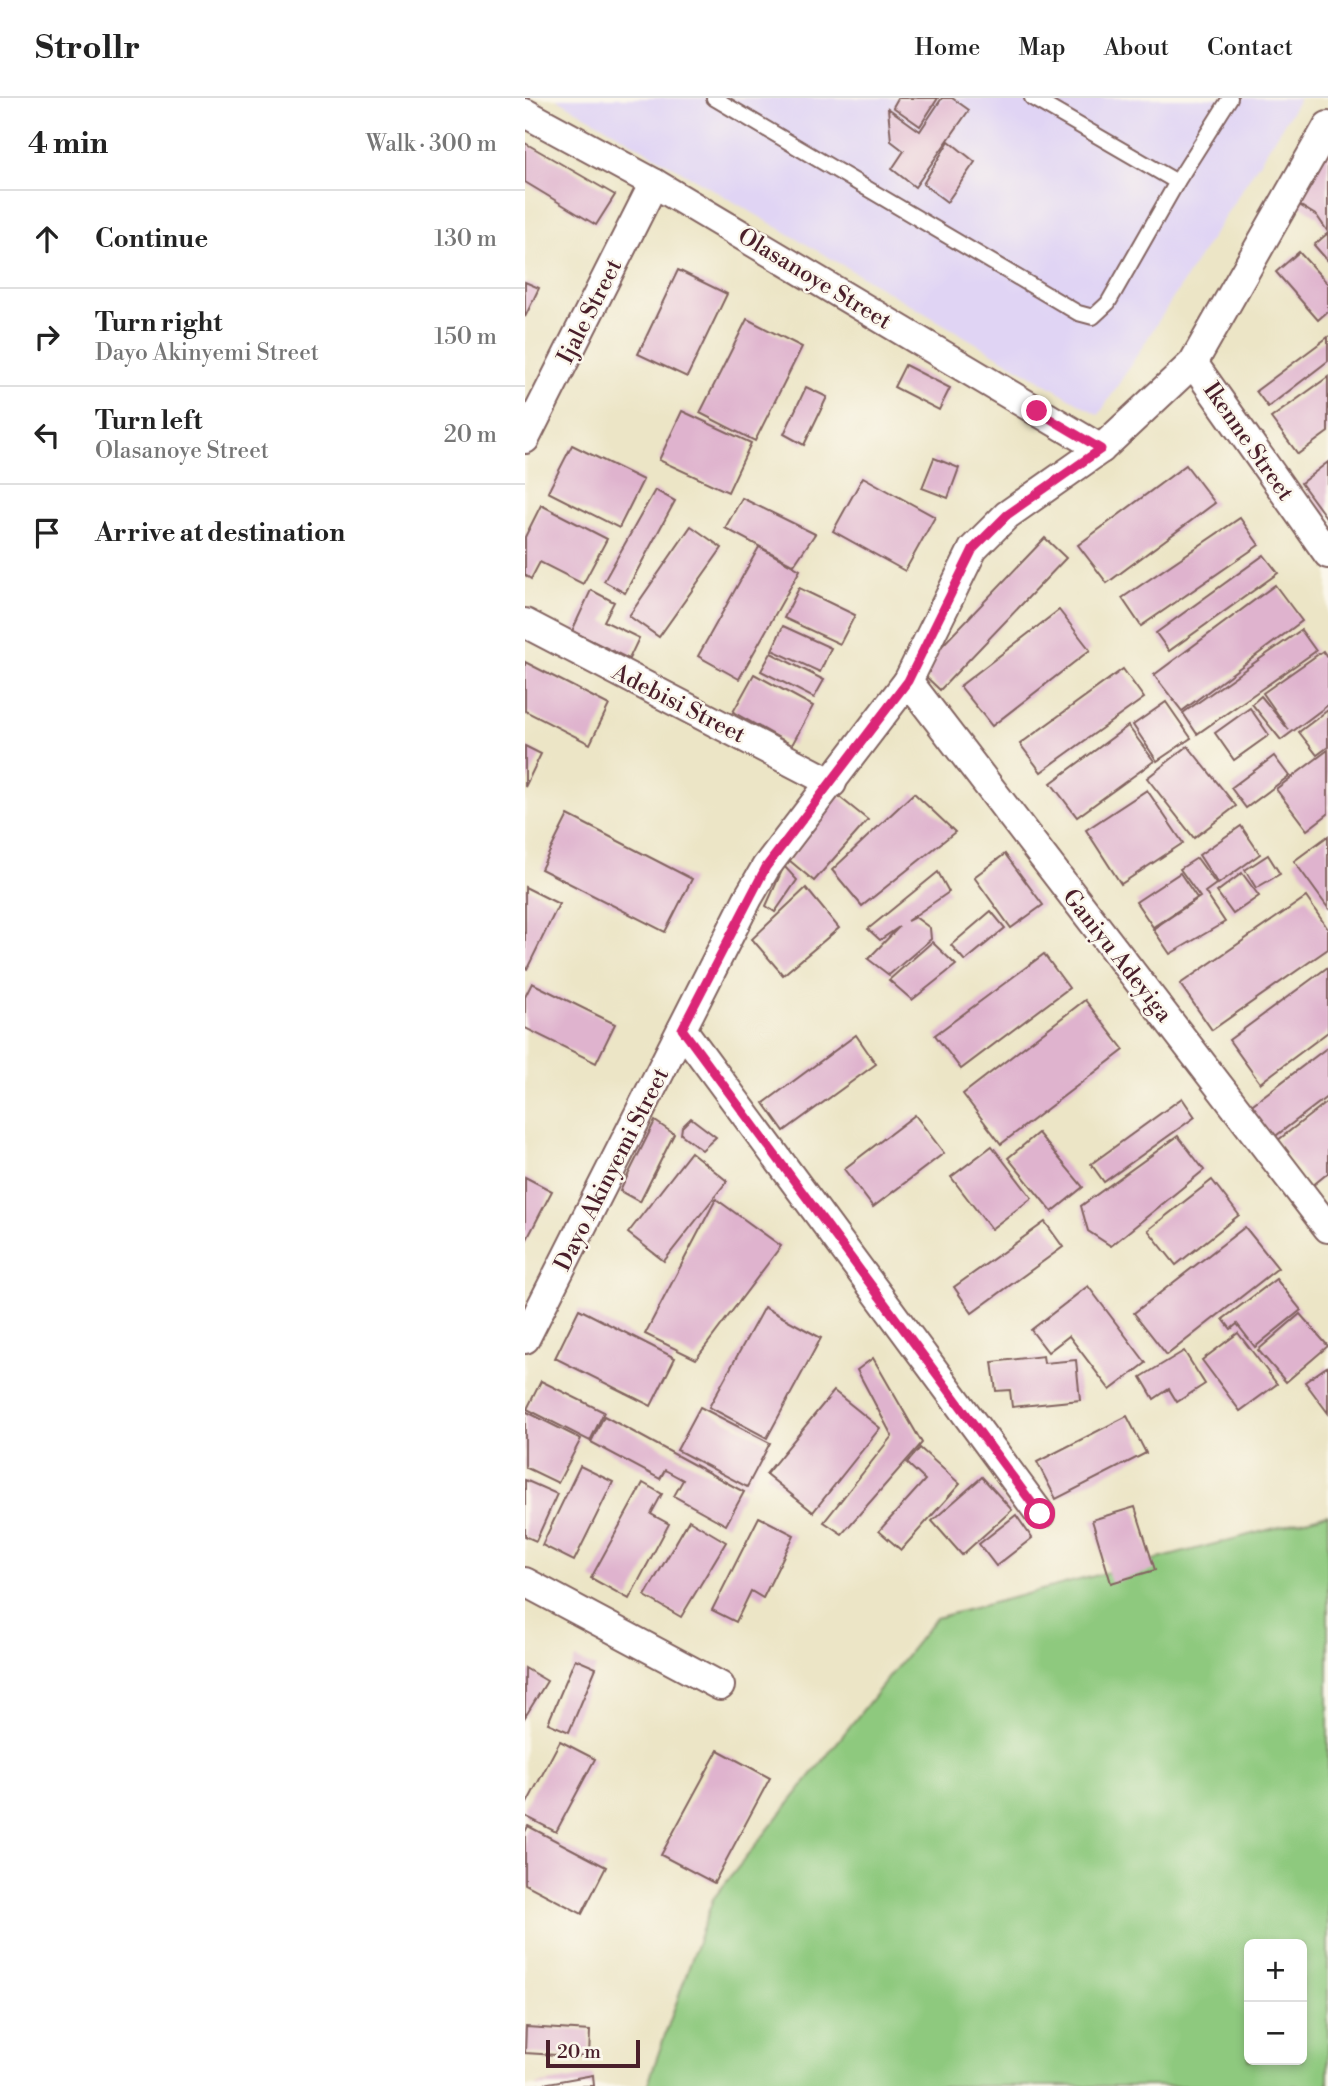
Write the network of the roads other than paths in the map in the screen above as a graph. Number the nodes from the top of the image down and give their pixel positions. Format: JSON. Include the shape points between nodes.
{"nodes":[{"id":1,"x":714,"y":98,"type":"edge"},
{"id":2,"x":1032,"y":98,"type":"edge"},
{"id":3,"x":1230,"y":98,"type":"edge"},
{"id":4,"x":525,"y":113,"type":"edge"},
{"id":5,"x":1328,"y":126,"type":"edge"},
{"id":6,"x":1177,"y":181,"type":"junction"},
{"id":7,"x":653,"y":183,"type":"junction"},
{"id":8,"x":1193,"y":363,"type":"junction"},
{"id":9,"x":525,"y":439,"type":"edge"},
{"id":10,"x":1101,"y":449,"type":"junction"},
{"id":11,"x":1328,"y":554,"type":"edge"},
{"id":12,"x":525,"y":623,"type":"edge"},
{"id":13,"x":908,"y":681,"type":"junction"},
{"id":14,"x":832,"y":783,"type":"junction"},
{"id":15,"x":682,"y":1029,"type":"junction"},
{"id":16,"x":1328,"y":1228,"type":"edge"},
{"id":17,"x":532,"y":1308,"type":"edge"},
{"id":18,"x":525,"y":1339,"type":"edge"},
{"id":19,"x":1040,"y":1514,"type":"dead end"},
{"id":20,"x":525,"y":1582,"type":"edge"},
{"id":21,"x":720,"y":1686,"type":"dead end"}],
"edges":[{"from":1,"to":6,"type":"lane","via":[[1078,313],[1093,317],[1108,303]]},
{"from":2,"to":6,"type":"lane"},
{"from":3,"to":6,"type":"lane"},
{"from":4,"to":7,"type":"street","name":"Olasanoye Street"},
{"from":5,"to":8,"type":"street","name":"Dayo Akinyemi Street"},
{"from":7,"to":9,"type":"street","name":"Ijale Street"},
{"from":7,"to":10,"type":"street","name":"Olasanoye Street"},
{"from":8,"to":10,"type":"street","name":"Dayo Akinyemi Street"},
{"from":8,"to":11,"type":"street","name":"Ikenne Street"},
{"from":10,"to":13,"type":"street","name":"Dayo Akinyemi Street","via":[[1007,515],[973,549]]},
{"from":12,"to":14,"type":"street","name":"Adebisi Street"},
{"from":13,"to":14,"type":"street","name":"Dayo Akinyemi Street"},
{"from":13,"to":16,"type":"street","name":"Ganiyu Adeyiga"},
{"from":14,"to":15,"type":"street","name":"Dayo Akinyemi Street","via":[[766,867]]},
{"from":15,"to":17,"type":"street","name":"Dayo Akinyemi Street"},
{"from":15,"to":19,"type":"street"},
{"from":17,"to":18,"type":"street","name":"Dayo Akinyemi Street"},
{"from":20,"to":21,"type":"street"}]}
